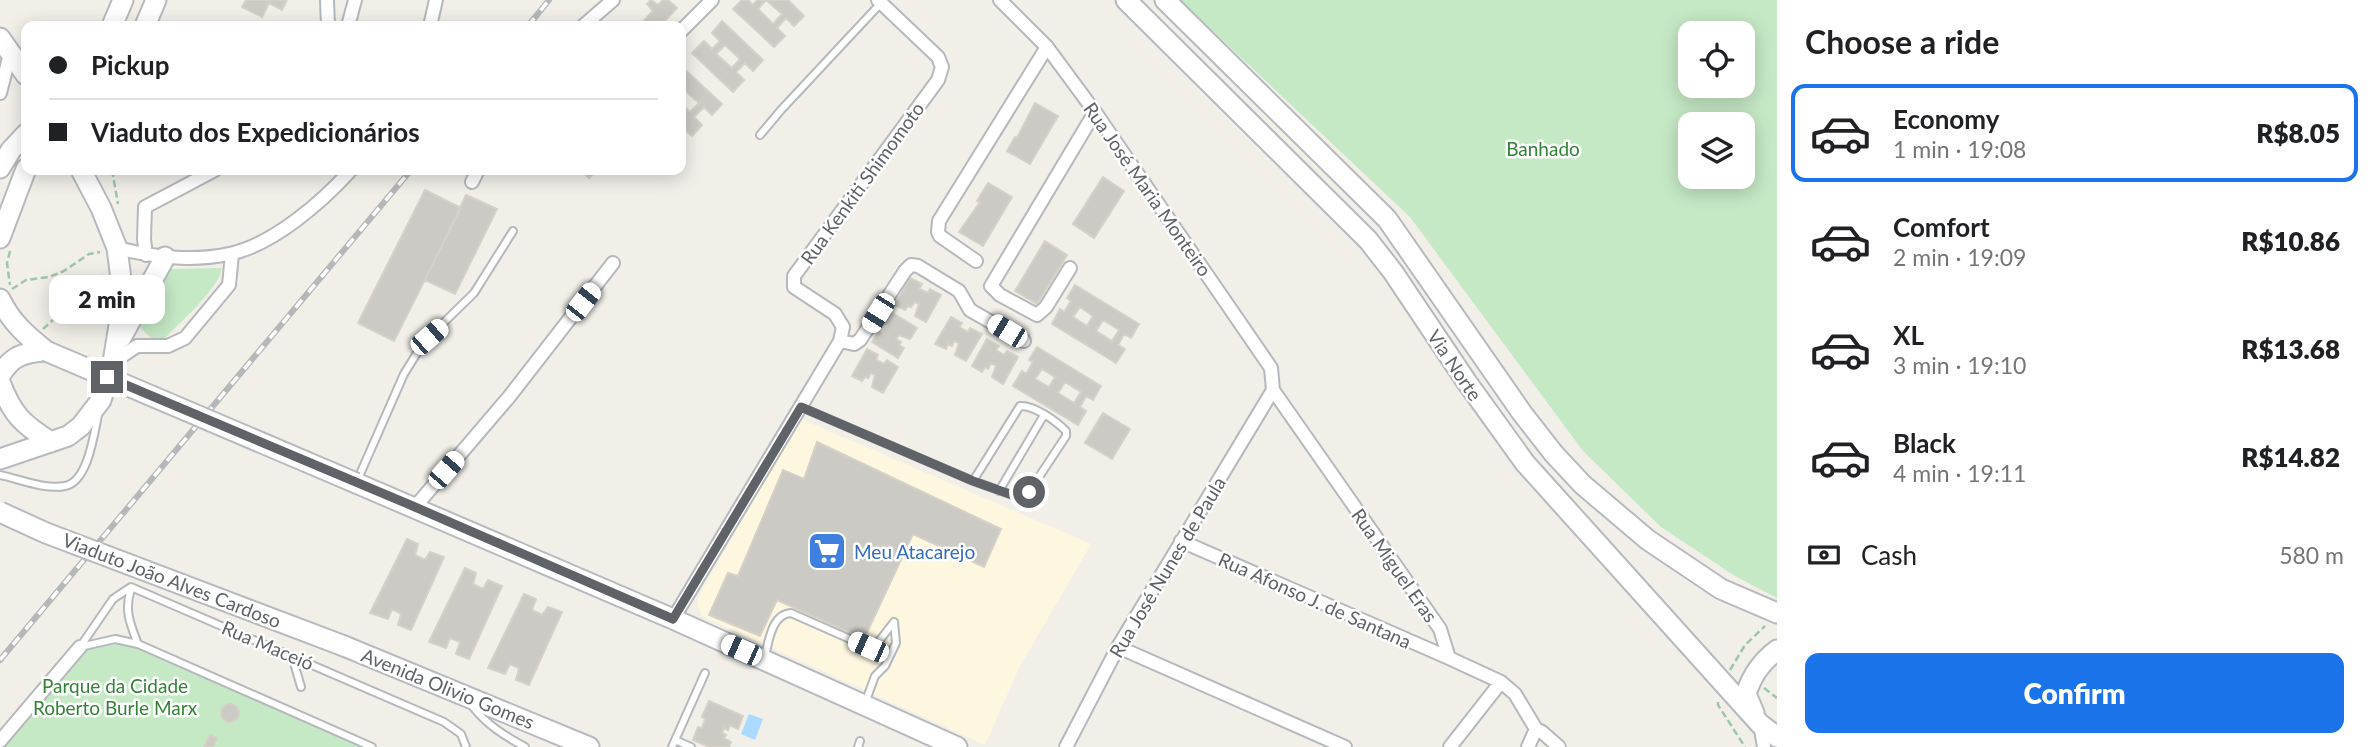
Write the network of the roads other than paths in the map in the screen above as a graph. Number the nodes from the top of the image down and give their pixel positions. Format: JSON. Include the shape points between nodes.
{"nodes":[{"id":1,"x":123,"y":0,"type":"edge"},
{"id":2,"x":156,"y":0,"type":"edge"},
{"id":3,"x":327,"y":0,"type":"edge"},
{"id":4,"x":355,"y":0,"type":"edge"},
{"id":5,"x":436,"y":0,"type":"edge"},
{"id":6,"x":613,"y":0,"type":"edge"},
{"id":7,"x":712,"y":0,"type":"edge"},
{"id":8,"x":1000,"y":0,"type":"edge"},
{"id":9,"x":1126,"y":0,"type":"edge"},
{"id":10,"x":1165,"y":0,"type":"edge"},
{"id":11,"x":880,"y":2,"type":"edge"},
{"id":12,"x":113,"y":21,"type":"edge"},
{"id":13,"x":147,"y":21,"type":"edge"},
{"id":14,"x":328,"y":21,"type":"edge"},
{"id":15,"x":349,"y":21,"type":"edge"},
{"id":16,"x":431,"y":21,"type":"edge"},
{"id":17,"x":589,"y":21,"type":"edge"},
{"id":18,"x":686,"y":26,"type":"edge"},
{"id":19,"x":5,"y":46,"type":"edge"},
{"id":20,"x":1047,"y":47,"type":"junction"},
{"id":21,"x":21,"y":61,"type":"edge"},
{"id":22,"x":21,"y":68,"type":"edge"},
{"id":23,"x":0,"y":93,"type":"edge"},
{"id":24,"x":1095,"y":112,"type":"junction"},
{"id":25,"x":760,"y":135,"type":"dead end"},
{"id":26,"x":21,"y":139,"type":"edge"},
{"id":27,"x":0,"y":167,"type":"edge"},
{"id":28,"x":24,"y":175,"type":"edge"},
{"id":29,"x":84,"y":175,"type":"edge"},
{"id":30,"x":100,"y":175,"type":"edge"},
{"id":31,"x":206,"y":175,"type":"edge"},
{"id":32,"x":346,"y":175,"type":"edge"},
{"id":33,"x":475,"y":175,"type":"edge"},
{"id":34,"x":471,"y":182,"type":"dead end"},
{"id":35,"x":110,"y":210,"type":"junction"},
{"id":36,"x":513,"y":231,"type":"dead end"},
{"id":37,"x":5,"y":243,"type":"edge"},
{"id":38,"x":232,"y":254,"type":"junction"},
{"id":39,"x":118,"y":255,"type":"junction"},
{"id":40,"x":156,"y":256,"type":"junction"},
{"id":41,"x":976,"y":261,"type":"dead end"},
{"id":42,"x":613,"y":263,"type":"dead end"},
{"id":43,"x":1070,"y":268,"type":"dead end"},
{"id":44,"x":8,"y":295,"type":"edge"},
{"id":45,"x":840,"y":341,"type":"junction"},
{"id":46,"x":1024,"y":341,"type":"dead end"},
{"id":47,"x":42,"y":342,"type":"junction"},
{"id":48,"x":114,"y":355,"type":"junction"},
{"id":49,"x":0,"y":376,"type":"edge"},
{"id":50,"x":0,"y":382,"type":"edge"},
{"id":51,"x":1273,"y":390,"type":"junction"},
{"id":52,"x":101,"y":400,"type":"junction"},
{"id":53,"x":801,"y":407,"type":"junction"},
{"id":54,"x":1044,"y":415,"type":"junction"},
{"id":55,"x":51,"y":442,"type":"junction"},
{"id":56,"x":0,"y":459,"type":"edge"},
{"id":57,"x":0,"y":475,"type":"edge"},
{"id":58,"x":973,"y":481,"type":"junction"},
{"id":59,"x":356,"y":482,"type":"junction"},
{"id":60,"x":999,"y":491,"type":"junction"},
{"id":61,"x":415,"y":507,"type":"junction"},
{"id":62,"x":0,"y":512,"type":"edge"},
{"id":63,"x":1181,"y":541,"type":"junction"},
{"id":64,"x":131,"y":587,"type":"junction"},
{"id":65,"x":1777,"y":613,"type":"edge"},
{"id":66,"x":673,"y":619,"type":"junction"},
{"id":67,"x":138,"y":644,"type":"junction"},
{"id":68,"x":345,"y":646,"type":"joint"},
{"id":69,"x":80,"y":647,"type":"junction"},
{"id":70,"x":1118,"y":647,"type":"junction"},
{"id":71,"x":1777,"y":650,"type":"edge"},
{"id":72,"x":292,"y":656,"type":"junction"},
{"id":73,"x":1449,"y":659,"type":"junction"},
{"id":74,"x":764,"y":660,"type":"junction"},
{"id":75,"x":705,"y":673,"type":"dead end"},
{"id":76,"x":1501,"y":681,"type":"junction"},
{"id":77,"x":301,"y":687,"type":"dead end"},
{"id":78,"x":463,"y":694,"type":"junction"},
{"id":79,"x":865,"y":705,"type":"junction"},
{"id":80,"x":1760,"y":723,"type":"junction"},
{"id":81,"x":1536,"y":729,"type":"junction"},
{"id":82,"x":1777,"y":737,"type":"edge"},
{"id":83,"x":0,"y":741,"type":"edge"},
{"id":84,"x":673,"y":744,"type":"edge"},
{"id":85,"x":372,"y":747,"type":"edge"},
{"id":86,"x":466,"y":747,"type":"edge"},
{"id":87,"x":525,"y":747,"type":"edge"},
{"id":88,"x":589,"y":747,"type":"edge"},
{"id":89,"x":691,"y":747,"type":"edge"},
{"id":90,"x":957,"y":747,"type":"edge"},
{"id":91,"x":1066,"y":747,"type":"edge"},
{"id":92,"x":1345,"y":747,"type":"edge"},
{"id":93,"x":1450,"y":747,"type":"edge"},
{"id":94,"x":1528,"y":747,"type":"edge"},
{"id":95,"x":1559,"y":747,"type":"edge"},
{"id":96,"x":1764,"y":747,"type":"edge"}],
"edges":[{"from":1,"to":12,"type":"main road"},
{"from":2,"to":13,"type":"main road"},
{"from":3,"to":14,"type":"street"},
{"from":4,"to":15,"type":"street"},
{"from":5,"to":16,"type":"street"},
{"from":6,"to":17,"type":"street"},
{"from":7,"to":18,"type":"street"},
{"from":8,"to":20,"type":"street","name":"Rua José Maria Monteiro"},
{"from":9,"to":80,"type":"main road","name":"Via Norte","via":[[1368,240],[1525,463]]},
{"from":10,"to":65,"type":"main road","name":"Via Norte","via":[[1387,219],[1522,413],[1583,485],[1648,540],[1721,589]]},
{"from":11,"to":25,"type":"lane"},
{"from":11,"to":45,"type":"street","name":"Rua Kenkiti Shimomoto","via":[[938,57],[942,67],[938,80],[794,276],[794,287],[835,314],[843,327]]},
{"from":19,"to":21,"type":"main road"},
{"from":19,"to":22,"type":"main road"},
{"from":19,"to":23,"type":"street"},
{"from":20,"to":24,"type":"street","name":"Rua José Maria Monteiro"},
{"from":20,"to":41,"type":"street","via":[[937,227],[940,236]]},
{"from":24,"to":43,"type":"street","via":[[991,286],[1037,315]]},
{"from":24,"to":51,"type":"street","name":"Rua José Maria Monteiro","via":[[1271,368]]},
{"from":26,"to":27,"type":"main road"},
{"from":28,"to":37,"type":"main road"},
{"from":29,"to":35,"type":"main road"},
{"from":30,"to":35,"type":"main road"},
{"from":31,"to":40,"type":"street","via":[[145,207]]},
{"from":32,"to":38,"type":"street","via":[[311,210]]},
{"from":33,"to":34,"type":"street"},
{"from":35,"to":39,"type":"main road"},
{"from":36,"to":59,"type":"lane","via":[[474,293],[417,352]]},
{"from":38,"to":40,"type":"street"},
{"from":38,"to":48,"type":"street","via":[[229,285],[185,338],[168,346],[137,346]]},
{"from":39,"to":40,"type":"street"},
{"from":39,"to":48,"type":"main road","via":[[121,313]]},
{"from":40,"to":48,"type":"main road"},
{"from":42,"to":61,"type":"street","via":[[509,397]]},
{"from":44,"to":47,"type":"main road","via":[[15,324]]},
{"from":45,"to":46,"type":"street","via":[[854,344],[860,340],[911,265],[959,291],[971,310]]},
{"from":45,"to":53,"type":"street"},
{"from":47,"to":49,"type":"main road","via":[[11,359]]},
{"from":47,"to":59,"type":"main road","bridge":true},
{"from":48,"to":52,"type":"main road"},
{"from":50,"to":55,"type":"main road","via":[[9,407]]},
{"from":51,"to":63,"type":"street","name":"Rua José Nunes de Paula"},
{"from":51,"to":73,"type":"street","name":"Rua Miguel Eras","via":[[1440,629]]},
{"from":52,"to":55,"type":"main road","via":[[81,426]]},
{"from":52,"to":57,"type":"lane","via":[[91,450],[80,476],[68,486]]},
{"from":53,"to":58,"type":"lane"},
{"from":53,"to":66,"type":"street"},
{"from":54,"to":58,"type":"lane","via":[[1024,405],[1016,409]]},
{"from":54,"to":60,"type":"lane"},
{"from":54,"to":60,"type":"lane","via":[[1063,427],[1066,436],[1024,497]]},
{"from":55,"to":56,"type":"main road"},
{"from":58,"to":60,"type":"lane"},
{"from":59,"to":61,"type":"main road"},
{"from":61,"to":66,"type":"main road"},
{"from":62,"to":68,"type":"main road","name":"Viaduto João Alves Cardoso","bridge":true},
{"from":63,"to":70,"type":"street","name":"Rua José Nunes de Paula"},
{"from":63,"to":73,"type":"street","name":"Rua Afonso J. de Santana"},
{"from":64,"to":67,"type":"lane","via":[[127,616]]},
{"from":64,"to":69,"type":"lane","via":[[113,599]]},
{"from":64,"to":72,"type":"lane","name":"Rua Maceió"},
{"from":66,"to":74,"type":"main road"},
{"from":67,"to":69,"type":"lane","via":[[115,639]]},
{"from":67,"to":85,"type":"lane"},
{"from":68,"to":78,"type":"main road","name":"Avenida Olivio Gomes"},
{"from":69,"to":83,"type":"street"},
{"from":70,"to":91,"type":"street","name":"Rua José Nunes de Paula"},
{"from":70,"to":92,"type":"street"},
{"from":71,"to":80,"type":"main road","via":[[1757,669],[1746,694]]},
{"from":72,"to":77,"type":"lane"},
{"from":72,"to":86,"type":"lane","name":"Rua Maceió","via":[[454,727]]},
{"from":73,"to":76,"type":"street"},
{"from":74,"to":79,"type":"main road"},
{"from":74,"to":79,"type":"lane","via":[[772,630],[785,613],[868,647],[877,645],[894,622],[896,643]]},
{"from":75,"to":84,"type":"lane"},
{"from":76,"to":81,"type":"street","via":[[1515,694]]},
{"from":76,"to":93,"type":"street"},
{"from":78,"to":87,"type":"lane","via":[[481,717]]},
{"from":78,"to":88,"type":"main road","name":"Avenida Olivio Gomes"},
{"from":79,"to":90,"type":"main road"},
{"from":80,"to":82,"type":"main road","name":"Via Norte"},
{"from":80,"to":96,"type":"street"},
{"from":81,"to":94,"type":"street"},
{"from":81,"to":95,"type":"street"},
{"from":84,"to":89,"type":"lane"}]}
